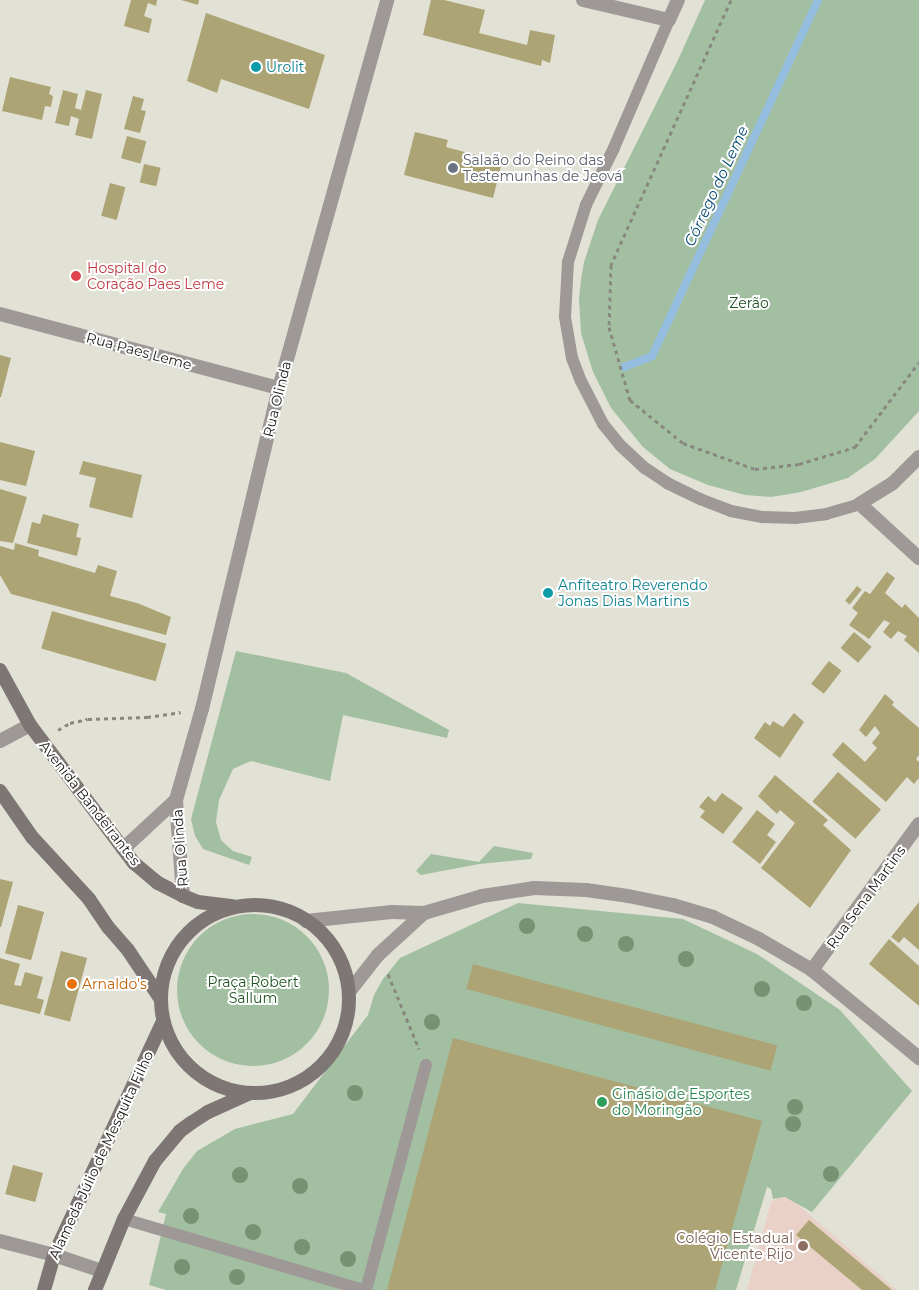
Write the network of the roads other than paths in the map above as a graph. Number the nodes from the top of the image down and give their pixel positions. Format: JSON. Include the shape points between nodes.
{"nodes":[{"id":1,"x":387,"y":0,"type":"edge"},
{"id":2,"x":583,"y":0,"type":"edge"},
{"id":3,"x":678,"y":0,"type":"edge"},
{"id":4,"x":669,"y":20,"type":"junction"},
{"id":5,"x":0,"y":314,"type":"edge"},
{"id":6,"x":279,"y":388,"type":"junction"},
{"id":7,"x":919,"y":457,"type":"edge"},
{"id":8,"x":860,"y":504,"type":"junction"},
{"id":9,"x":919,"y":558,"type":"edge"},
{"id":10,"x":0,"y":670,"type":"edge"},
{"id":11,"x":30,"y":725,"type":"junction"},
{"id":12,"x":0,"y":741,"type":"edge"},
{"id":13,"x":0,"y":792,"type":"edge"},
{"id":14,"x":176,"y":800,"type":"junction"},
{"id":15,"x":919,"y":824,"type":"edge"},
{"id":16,"x":123,"y":849,"type":"junction"},
{"id":17,"x":183,"y":896,"type":"junction"},
{"id":18,"x":239,"y":907,"type":"junction"},
{"id":19,"x":424,"y":913,"type":"junction"},
{"id":20,"x":306,"y":921,"type":"junction"},
{"id":21,"x":812,"y":970,"type":"junction"},
{"id":22,"x":349,"y":992,"type":"junction"},
{"id":23,"x":160,"y":998,"type":"junction"},
{"id":24,"x":163,"y":1021,"type":"junction"},
{"id":25,"x":919,"y":1058,"type":"edge"},
{"id":26,"x":426,"y":1065,"type":"road end"},
{"id":27,"x":250,"y":1094,"type":"junction"},
{"id":28,"x":124,"y":1219,"type":"junction"},
{"id":29,"x":0,"y":1241,"type":"edge"},
{"id":30,"x":54,"y":1255,"type":"junction"},
{"id":31,"x":102,"y":1271,"type":"junction"},
{"id":32,"x":44,"y":1290,"type":"edge"},
{"id":33,"x":94,"y":1290,"type":"edge"},
{"id":34,"x":364,"y":1290,"type":"edge"}],
"edges":[{"from":1,"to":6,"type":"street","name":"Rua Olinda"},
{"from":2,"to":4,"type":"street"},
{"from":3,"to":4,"type":"street"},
{"from":4,"to":8,"type":"lane","via":[[586,205],[570,256],[565,282],[565,317],[572,358],[581,381],[603,424],[621,446],[667,484],[700,499],[730,511],[794,518],[826,514]]},
{"from":5,"to":6,"type":"street","name":"Rua Paes Leme"},
{"from":6,"to":14,"type":"street","name":"Rua Olinda","via":[[202,709]]},
{"from":7,"to":8,"type":"street","via":[[893,483]]},
{"from":8,"to":9,"type":"street"},
{"from":10,"to":11,"type":"main road","name":"Avenida Bandeirantes"},
{"from":11,"to":12,"type":"street"},
{"from":11,"to":16,"type":"main road","name":"Avenida Bandeirantes"},
{"from":13,"to":23,"type":"main road","via":[[32,837],[89,898]]},
{"from":14,"to":16,"type":"street","name":"Rua Olinda"},
{"from":14,"to":17,"type":"street","name":"Rua Olinda"},
{"from":15,"to":21,"type":"street","name":"Rua Sena Martins"},
{"from":16,"to":17,"type":"main road","name":"Avenida Bandeirantes","via":[[148,875]]},
{"from":17,"to":18,"type":"main road","name":"Avenida Bandeirantes","via":[[198,902]]},
{"from":18,"to":20,"type":"main road","via":[[277,909]]},
{"from":18,"to":23,"type":"main road","via":[[218,913],[183,938],[168,962]]},
{"from":19,"to":20,"type":"street","via":[[392,912]]},
{"from":19,"to":21,"type":"street","via":[[482,896],[534,888],[628,896],[712,917],[759,939]]},
{"from":19,"to":22,"type":"street","via":[[378,955]]},
{"from":20,"to":22,"type":"main road","via":[[323,934],[336,952],[345,971]]},
{"from":21,"to":25,"type":"street"},
{"from":22,"to":27,"type":"main road","via":[[348,1015],[342,1036],[320,1067],[295,1085],[274,1092]]},
{"from":23,"to":24,"type":"main road"},
{"from":24,"to":27,"type":"main road","via":[[171,1043],[204,1079],[226,1089]]},
{"from":24,"to":30,"type":"main road","name":"Alameda Júlio de Mesquita Filho"},
{"from":26,"to":34,"type":"lane"},
{"from":27,"to":28,"type":"main road","via":[[208,1112],[180,1131],[155,1161]]},
{"from":28,"to":31,"type":"main road"},
{"from":28,"to":34,"type":"lane"},
{"from":29,"to":30,"type":"street"},
{"from":30,"to":31,"type":"street"},
{"from":30,"to":32,"type":"main road","name":"Alameda Júlio de Mesquita Filho"},
{"from":31,"to":33,"type":"main road"}]}
